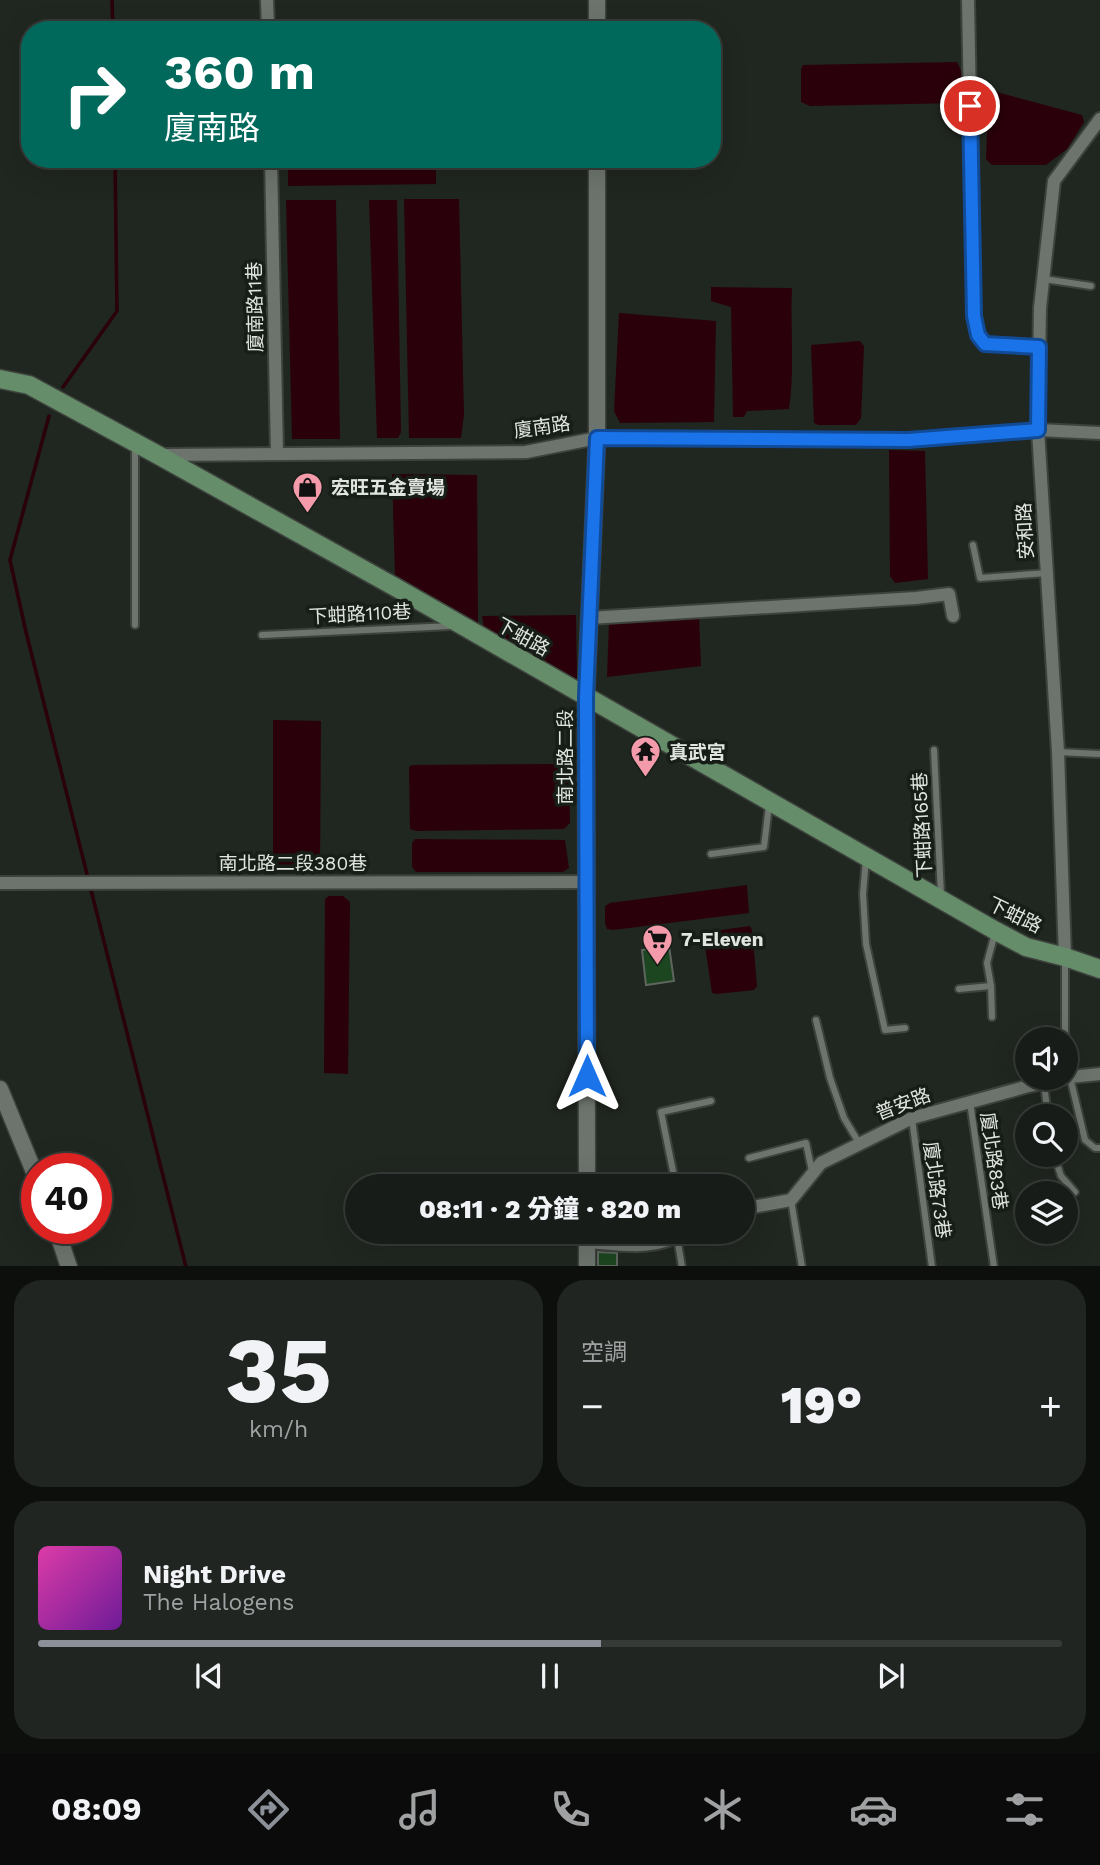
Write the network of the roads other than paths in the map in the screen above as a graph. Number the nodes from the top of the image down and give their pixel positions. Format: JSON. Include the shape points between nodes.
{"nodes":[{"id":1,"x":267,"y":0,"type":"edge"},
{"id":2,"x":597,"y":0,"type":"edge"},
{"id":3,"x":968,"y":0,"type":"edge"},
{"id":4,"x":268,"y":21,"type":"edge"},
{"id":5,"x":597,"y":21,"type":"edge"},
{"id":6,"x":1100,"y":119,"type":"edge"},
{"id":7,"x":271,"y":168,"type":"edge"},
{"id":8,"x":597,"y":168,"type":"edge"},
{"id":9,"x":1044,"y":279,"type":"junction"},
{"id":10,"x":1091,"y":286,"type":"dead end"},
{"id":11,"x":1039,"y":347,"type":"junction"},
{"id":12,"x":0,"y":379,"type":"edge"},
{"id":13,"x":1038,"y":430,"type":"junction"},
{"id":14,"x":1100,"y":433,"type":"edge"},
{"id":15,"x":597,"y":438,"type":"junction"},
{"id":16,"x":135,"y":443,"type":"junction"},
{"id":17,"x":277,"y":454,"type":"junction"},
{"id":18,"x":158,"y":455,"type":"junction"},
{"id":19,"x":973,"y":545,"type":"dead end"},
{"id":20,"x":1047,"y":573,"type":"junction"},
{"id":21,"x":953,"y":616,"type":"dead end"},
{"id":22,"x":589,"y":618,"type":"junction"},
{"id":23,"x":135,"y":625,"type":"dead end"},
{"id":24,"x":459,"y":625,"type":"junction"},
{"id":25,"x":262,"y":635,"type":"dead end"},
{"id":26,"x":586,"y":697,"type":"junction"},
{"id":27,"x":934,"y":750,"type":"dead end"},
{"id":28,"x":1058,"y":752,"type":"junction"},
{"id":29,"x":1100,"y":754,"type":"edge"},
{"id":30,"x":770,"y":802,"type":"junction"},
{"id":31,"x":711,"y":854,"type":"dead end"},
{"id":32,"x":867,"y":857,"type":"junction"},
{"id":33,"x":586,"y":882,"type":"junction"},
{"id":34,"x":0,"y":883,"type":"edge"},
{"id":35,"x":941,"y":899,"type":"junction"},
{"id":36,"x":996,"y":931,"type":"junction"},
{"id":37,"x":1065,"y":957,"type":"junction"},
{"id":38,"x":1100,"y":969,"type":"edge"},
{"id":39,"x":990,"y":986,"type":"junction"},
{"id":40,"x":959,"y":989,"type":"dead end"},
{"id":41,"x":992,"y":1017,"type":"dead end"},
{"id":42,"x":816,"y":1020,"type":"dead end"},
{"id":43,"x":905,"y":1027,"type":"dead end"},
{"id":44,"x":1065,"y":1027,"type":"edge"},
{"id":45,"x":1100,"y":1074,"type":"edge"},
{"id":46,"x":1078,"y":1076,"type":"edge"},
{"id":47,"x":0,"y":1089,"type":"edge"},
{"id":48,"x":1015,"y":1090,"type":"edge"},
{"id":49,"x":1073,"y":1090,"type":"edge"},
{"id":50,"x":710,"y":1101,"type":"dead end"},
{"id":51,"x":970,"y":1102,"type":"junction"},
{"id":52,"x":912,"y":1118,"type":"junction"},
{"id":53,"x":859,"y":1143,"type":"junction"},
{"id":54,"x":1100,"y":1148,"type":"edge"},
{"id":55,"x":26,"y":1153,"type":"edge"},
{"id":56,"x":749,"y":1158,"type":"dead end"},
{"id":57,"x":812,"y":1173,"type":"junction"},
{"id":58,"x":587,"y":1174,"type":"edge"},
{"id":59,"x":674,"y":1174,"type":"edge"},
{"id":60,"x":791,"y":1200,"type":"junction"},
{"id":61,"x":755,"y":1207,"type":"edge"},
{"id":62,"x":61,"y":1244,"type":"edge"},
{"id":63,"x":587,"y":1244,"type":"edge"},
{"id":64,"x":618,"y":1244,"type":"edge"},
{"id":65,"x":658,"y":1244,"type":"edge"},
{"id":66,"x":681,"y":1244,"type":"edge"},
{"id":67,"x":69,"y":1266,"type":"edge"},
{"id":68,"x":587,"y":1266,"type":"edge"},
{"id":69,"x":682,"y":1266,"type":"edge"},
{"id":70,"x":802,"y":1266,"type":"edge"},
{"id":71,"x":932,"y":1266,"type":"edge"},
{"id":72,"x":994,"y":1266,"type":"edge"}],
"edges":[{"from":1,"to":4,"type":"street"},
{"from":2,"to":5,"type":"street"},
{"from":3,"to":11,"type":"street","via":[[974,316],[985,344]]},
{"from":6,"to":9,"type":"street","name":"安和路","via":[[1054,181]]},
{"from":7,"to":17,"type":"street","name":"廈南路11巷"},
{"from":8,"to":15,"type":"street","name":"南北路二段"},
{"from":9,"to":10,"type":"lane"},
{"from":9,"to":11,"type":"street","name":"安和路"},
{"from":11,"to":13,"type":"street","name":"安和路"},
{"from":12,"to":16,"type":"main road","name":"下蚶路","via":[[29,385]]},
{"from":13,"to":14,"type":"street","name":"廈南路"},
{"from":13,"to":15,"type":"street","name":"廈南路","via":[[908,440]]},
{"from":13,"to":20,"type":"street","name":"安和路"},
{"from":15,"to":17,"type":"street","name":"廈南路","via":[[526,452]]},
{"from":15,"to":22,"type":"street","name":"南北路二段"},
{"from":16,"to":18,"type":"main road","name":"下蚶路"},
{"from":16,"to":23,"type":"lane"},
{"from":17,"to":18,"type":"street","name":"廈南路"},
{"from":18,"to":24,"type":"main road","name":"下蚶路"},
{"from":19,"to":20,"type":"lane","via":[[980,578]]},
{"from":20,"to":28,"type":"street","name":"安和路"},
{"from":21,"to":22,"type":"street","via":[[949,594]]},
{"from":22,"to":26,"type":"street","name":"南北路二段"},
{"from":24,"to":25,"type":"lane","name":"下蚶路110巷"},
{"from":24,"to":26,"type":"main road","name":"下蚶路"},
{"from":26,"to":30,"type":"main road","name":"下蚶路"},
{"from":26,"to":33,"type":"street","name":"南北路二段"},
{"from":27,"to":35,"type":"lane","name":"下蚶路165巷"},
{"from":28,"to":29,"type":"lane"},
{"from":28,"to":37,"type":"street","name":"安和路"},
{"from":30,"to":31,"type":"lane","via":[[764,846]]},
{"from":30,"to":32,"type":"main road","name":"下蚶路"},
{"from":32,"to":35,"type":"main road","name":"下蚶路"},
{"from":32,"to":43,"type":"lane","via":[[863,894],[866,944],[885,1030]]},
{"from":33,"to":34,"type":"street","name":"南北路二段380巷"},
{"from":33,"to":58,"type":"street","name":"南北路二段"},
{"from":35,"to":36,"type":"main road","name":"下蚶路"},
{"from":36,"to":37,"type":"main road","name":"下蚶路","via":[[1026,947]]},
{"from":36,"to":39,"type":"lane","via":[[987,963]]},
{"from":37,"to":38,"type":"main road","name":"下蚶路"},
{"from":37,"to":44,"type":"lane"},
{"from":39,"to":40,"type":"lane"},
{"from":39,"to":41,"type":"lane"},
{"from":42,"to":53,"type":"lane","via":[[844,1118]]},
{"from":45,"to":46,"type":"street","name":"普安路"},
{"from":47,"to":55,"type":"street"},
{"from":48,"to":51,"type":"street","name":"普安路"},
{"from":49,"to":54,"type":"lane","via":[[1085,1140]]},
{"from":50,"to":59,"type":"lane","via":[[661,1112]]},
{"from":51,"to":52,"type":"street","name":"普安路"},
{"from":51,"to":72,"type":"lane","name":"廈北路83巷"},
{"from":52,"to":53,"type":"street","name":"普安路"},
{"from":52,"to":71,"type":"lane","name":"廈北路73巷"},
{"from":53,"to":57,"type":"street","name":"普安路","via":[[821,1163]]},
{"from":56,"to":57,"type":"lane","via":[[806,1143]]},
{"from":57,"to":60,"type":"street","name":"普安路"},
{"from":60,"to":61,"type":"street"},
{"from":60,"to":70,"type":"lane"},
{"from":62,"to":67,"type":"street"},
{"from":63,"to":68,"type":"street"},
{"from":64,"to":65,"type":"street"},
{"from":66,"to":69,"type":"lane"}]}
